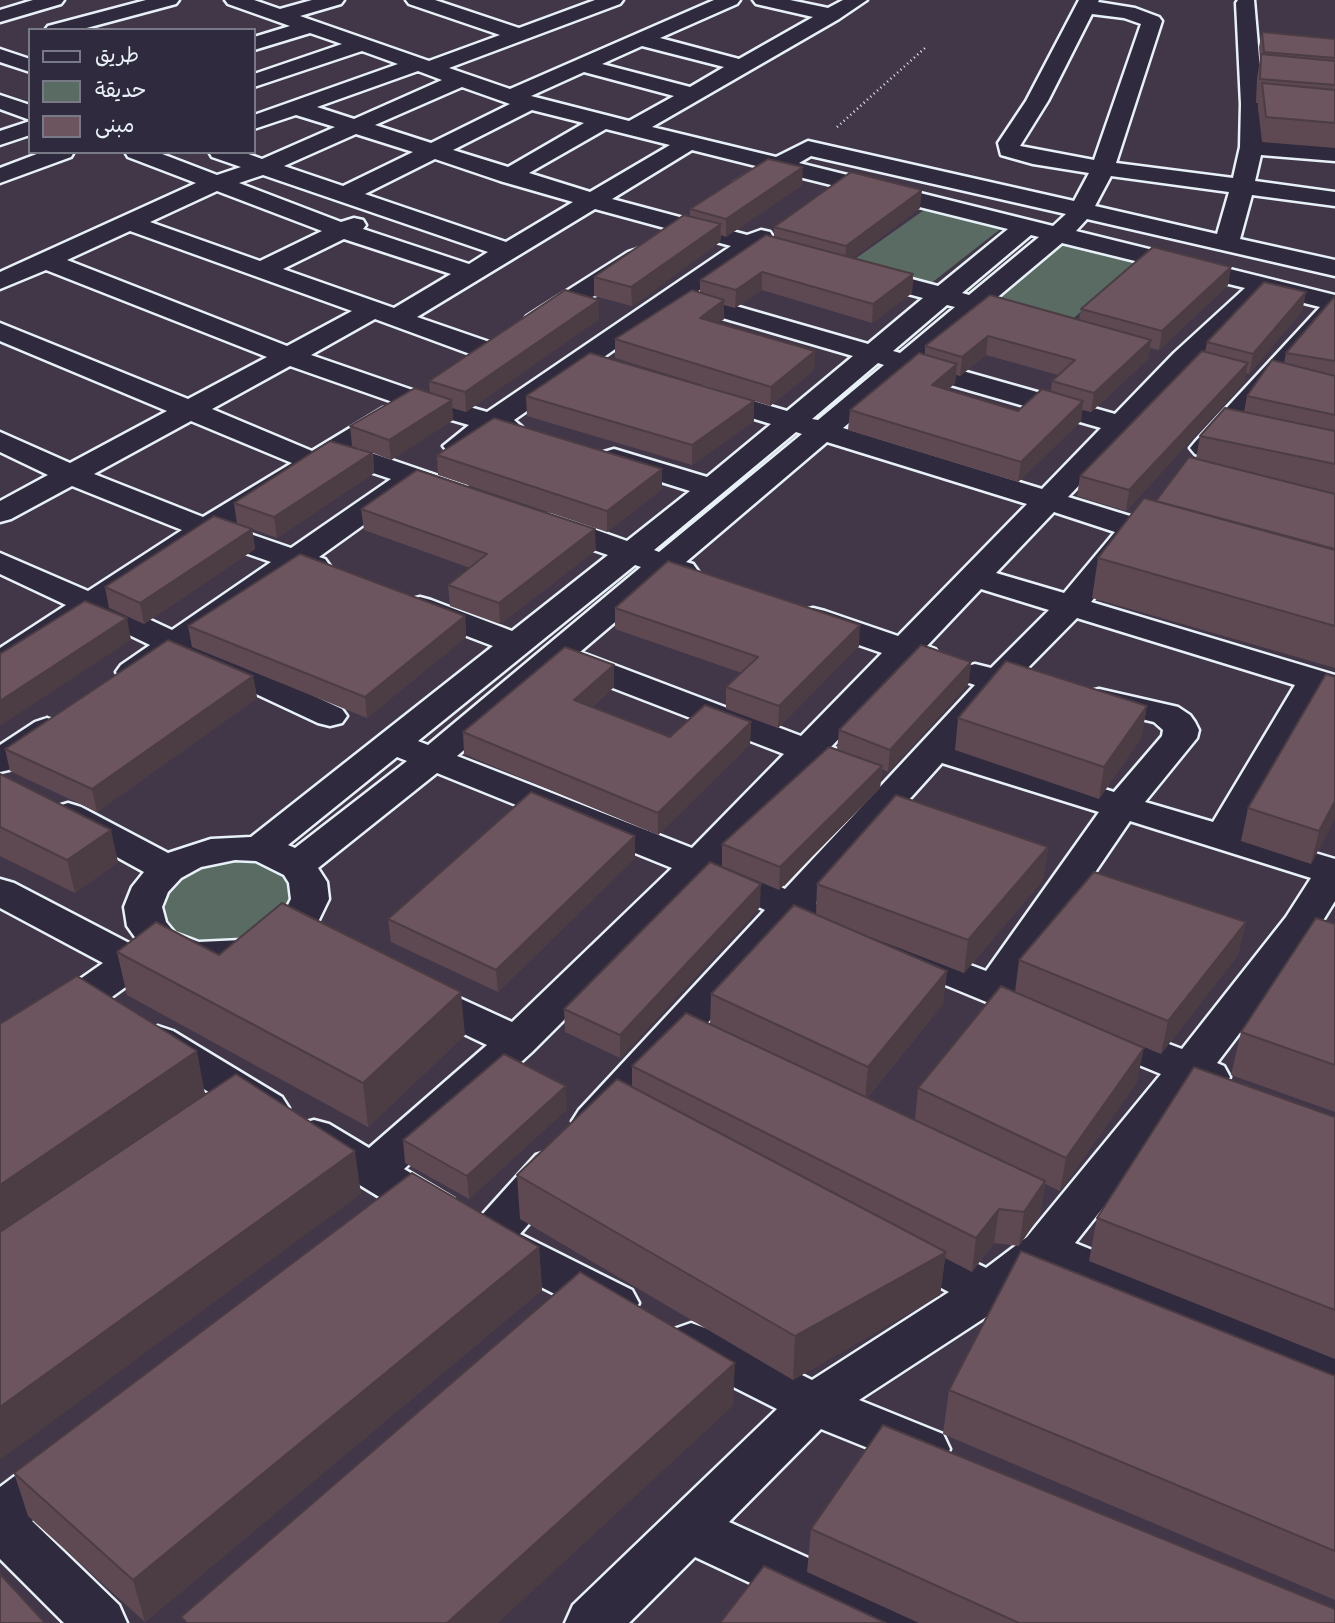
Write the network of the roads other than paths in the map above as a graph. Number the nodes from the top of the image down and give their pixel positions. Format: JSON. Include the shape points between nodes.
{"nodes":[{"id":1,"x":54,"y":0,"type":"edge"},
{"id":2,"x":169,"y":0,"type":"edge"},
{"id":3,"x":235,"y":0,"type":"edge"},
{"id":4,"x":334,"y":0,"type":"edge"},
{"id":5,"x":416,"y":0,"type":"edge"},
{"id":6,"x":554,"y":0,"type":"edge"},
{"id":7,"x":613,"y":0,"type":"edge"},
{"id":8,"x":730,"y":0,"type":"edge"},
{"id":9,"x":763,"y":0,"type":"edge"},
{"id":10,"x":857,"y":0,"type":"edge"},
{"id":11,"x":89,"y":3,"type":"dead end"},
{"id":12,"x":1246,"y":3,"type":"dead end"},
{"id":13,"x":1088,"y":4,"type":"edge"},
{"id":14,"x":587,"y":10,"type":"junction"},
{"id":15,"x":120,"y":13,"type":"junction"},
{"id":16,"x":281,"y":15,"type":"junction"},
{"id":17,"x":832,"y":15,"type":"junction"},
{"id":18,"x":1,"y":16,"type":"edge"},
{"id":19,"x":156,"y":26,"type":"dead end"},
{"id":20,"x":312,"y":26,"type":"junction"},
{"id":21,"x":63,"y":28,"type":"edge"},
{"id":22,"x":518,"y":34,"type":"junction"},
{"id":23,"x":16,"y":37,"type":"edge"},
{"id":24,"x":642,"y":40,"type":"junction"},
{"id":25,"x":1250,"y":40,"type":"junction"},
{"id":26,"x":256,"y":43,"type":"edge"},
{"id":27,"x":1274,"y":43,"type":"edge"},
{"id":28,"x":363,"y":44,"type":"junction"},
{"id":29,"x":0,"y":55,"type":"edge"},
{"id":30,"x":28,"y":65,"type":"edge"},
{"id":31,"x":743,"y":65,"type":"junction"},
{"id":32,"x":424,"y":66,"type":"junction"},
{"id":33,"x":584,"y":66,"type":"junction"},
{"id":34,"x":1251,"y":70,"type":"junction"},
{"id":35,"x":1275,"y":72,"type":"edge"},
{"id":36,"x":256,"y":79,"type":"edge"},
{"id":37,"x":462,"y":79,"type":"junction"},
{"id":38,"x":342,"y":92,"type":"junction"},
{"id":39,"x":693,"y":94,"type":"junction"},
{"id":40,"x":520,"y":100,"type":"junction"},
{"id":41,"x":0,"y":102,"type":"edge"},
{"id":42,"x":1252,"y":104,"type":"junction"},
{"id":43,"x":1280,"y":106,"type":"edge"},
{"id":44,"x":298,"y":108,"type":"junction"},
{"id":45,"x":395,"y":109,"type":"junction"},
{"id":46,"x":28,"y":112,"type":"edge"},
{"id":47,"x":259,"y":116,"type":"edge"},
{"id":48,"x":420,"y":117,"type":"dead end"},
{"id":49,"x":603,"y":122,"type":"junction"},
{"id":50,"x":445,"y":124,"type":"dead end"},
{"id":51,"x":356,"y":127,"type":"junction"},
{"id":52,"x":28,"y":129,"type":"edge"},
{"id":53,"x":632,"y":130,"type":"junction"},
{"id":54,"x":469,"y":132,"type":"junction"},
{"id":55,"x":0,"y":138,"type":"edge"},
{"id":56,"x":687,"y":144,"type":"junction"},
{"id":57,"x":1251,"y":147,"type":"junction"},
{"id":58,"x":431,"y":151,"type":"junction"},
{"id":59,"x":58,"y":154,"type":"edge"},
{"id":60,"x":153,"y":154,"type":"edge"},
{"id":61,"x":226,"y":154,"type":"edge"},
{"id":62,"x":1335,"y":154,"type":"edge"},
{"id":63,"x":873,"y":162,"type":"junction"},
{"id":64,"x":776,"y":166,"type":"junction"},
{"id":65,"x":263,"y":167,"type":"junction"},
{"id":66,"x":1103,"y":169,"type":"junction"},
{"id":67,"x":0,"y":176,"type":"edge"},
{"id":68,"x":508,"y":176,"type":"junction"},
{"id":69,"x":216,"y":183,"type":"junction"},
{"id":70,"x":1242,"y":189,"type":"junction"},
{"id":71,"x":830,"y":190,"type":"junction"},
{"id":72,"x":344,"y":195,"type":"junction"},
{"id":73,"x":1335,"y":199,"type":"edge"},
{"id":74,"x":593,"y":201,"type":"junction"},
{"id":75,"x":387,"y":209,"type":"junction"},
{"id":76,"x":1081,"y":210,"type":"junction"},
{"id":77,"x":785,"y":221,"type":"edge"},
{"id":78,"x":130,"y":223,"type":"junction"},
{"id":79,"x":1025,"y":226,"type":"junction"},
{"id":80,"x":683,"y":227,"type":"junction"},
{"id":81,"x":343,"y":231,"type":"junction"},
{"id":82,"x":1056,"y":235,"type":"junction"},
{"id":83,"x":1226,"y":243,"type":"junction"},
{"id":84,"x":750,"y":244,"type":"junction"},
{"id":85,"x":506,"y":250,"type":"junction"},
{"id":86,"x":44,"y":260,"type":"junction"},
{"id":87,"x":1335,"y":268,"type":"edge"},
{"id":88,"x":262,"y":270,"type":"junction"},
{"id":89,"x":469,"y":272,"type":"junction"},
{"id":90,"x":0,"y":281,"type":"edge"},
{"id":91,"x":1262,"y":286,"type":"junction"},
{"id":92,"x":940,"y":295,"type":"junction"},
{"id":93,"x":673,"y":296,"type":"junction"},
{"id":94,"x":975,"y":304,"type":"junction"},
{"id":95,"x":1335,"y":304,"type":"edge"},
{"id":96,"x":385,"y":314,"type":"junction"},
{"id":97,"x":1014,"y":314,"type":"edge"},
{"id":98,"x":0,"y":331,"type":"edge"},
{"id":99,"x":873,"y":354,"type":"junction"},
{"id":100,"x":291,"y":356,"type":"junction"},
{"id":101,"x":905,"y":363,"type":"junction"},
{"id":102,"x":470,"y":366,"type":"junction"},
{"id":103,"x":678,"y":386,"type":"edge"},
{"id":104,"x":417,"y":401,"type":"junction"},
{"id":105,"x":190,"y":409,"type":"junction"},
{"id":106,"x":792,"y":420,"type":"junction"},
{"id":107,"x":492,"y":423,"type":"junction"},
{"id":108,"x":1120,"y":425,"type":"junction"},
{"id":109,"x":823,"y":431,"type":"junction"},
{"id":110,"x":530,"y":434,"type":"edge"},
{"id":111,"x":0,"y":441,"type":"edge"},
{"id":112,"x":582,"y":449,"type":"edge"},
{"id":113,"x":323,"y":456,"type":"junction"},
{"id":114,"x":1190,"y":466,"type":"edge"},
{"id":115,"x":71,"y":475,"type":"junction"},
{"id":116,"x":414,"y":477,"type":"junction"},
{"id":117,"x":710,"y":487,"type":"junction"},
{"id":118,"x":477,"y":499,"type":"edge"},
{"id":119,"x":1048,"y":501,"type":"junction"},
{"id":120,"x":1159,"y":501,"type":"edge"},
{"id":121,"x":0,"y":513,"type":"edge"},
{"id":122,"x":528,"y":517,"type":"edge"},
{"id":123,"x":1134,"y":528,"type":"junction"},
{"id":124,"x":205,"y":529,"type":"junction"},
{"id":125,"x":1188,"y":543,"type":"edge"},
{"id":126,"x":630,"y":553,"type":"junction"},
{"id":127,"x":297,"y":560,"type":"junction"},
{"id":128,"x":0,"y":562,"type":"edge"},
{"id":129,"x":665,"y":565,"type":"junction"},
{"id":130,"x":336,"y":575,"type":"edge"},
{"id":131,"x":976,"y":577,"type":"junction"},
{"id":132,"x":715,"y":583,"type":"edge"},
{"id":133,"x":388,"y":594,"type":"edge"},
{"id":134,"x":93,"y":605,"type":"junction"},
{"id":135,"x":1071,"y":606,"type":"junction"},
{"id":136,"x":790,"y":609,"type":"edge"},
{"id":137,"x":175,"y":643,"type":"junction"},
{"id":138,"x":517,"y":644,"type":"junction"},
{"id":139,"x":903,"y":650,"type":"junction"},
{"id":140,"x":557,"y":654,"type":"junction"},
{"id":141,"x":0,"y":663,"type":"edge"},
{"id":142,"x":998,"y":681,"type":"junction"},
{"id":143,"x":1325,"y":683,"type":"edge"},
{"id":144,"x":109,"y":687,"type":"edge"},
{"id":145,"x":330,"y":716,"type":"dead end"},
{"id":146,"x":66,"y":717,"type":"edge"},
{"id":147,"x":392,"y":743,"type":"junction"},
{"id":148,"x":934,"y":750,"type":"junction"},
{"id":149,"x":807,"y":751,"type":"junction"},
{"id":150,"x":431,"y":760,"type":"junction"},
{"id":151,"x":0,"y":761,"type":"edge"},
{"id":152,"x":903,"y":783,"type":"junction"},
{"id":153,"x":20,"y":790,"type":"edge"},
{"id":154,"x":1122,"y":807,"type":"junction"},
{"id":155,"x":1223,"y":837,"type":"junction"},
{"id":156,"x":259,"y":849,"type":"junction"},
{"id":157,"x":698,"y":864,"type":"junction"},
{"id":158,"x":298,"y":866,"type":"junction"},
{"id":159,"x":168,"y":869,"type":"junction"},
{"id":160,"x":1335,"y":872,"type":"edge"},
{"id":161,"x":0,"y":892,"type":"edge"},
{"id":162,"x":790,"y":906,"type":"junction"},
{"id":163,"x":1317,"y":931,"type":"edge"},
{"id":164,"x":286,"y":934,"type":"junction"},
{"id":165,"x":323,"y":951,"type":"edge"},
{"id":166,"x":147,"y":952,"type":"junction"},
{"id":167,"x":384,"y":979,"type":"edge"},
{"id":168,"x":994,"y":989,"type":"junction"},
{"id":169,"x":86,"y":997,"type":"junction"},
{"id":170,"x":517,"y":1042,"type":"junction"},
{"id":171,"x":2,"y":1052,"type":"edge"},
{"id":172,"x":1189,"y":1069,"type":"junction"},
{"id":173,"x":1250,"y":1092,"type":"edge"},
{"id":174,"x":372,"y":1171,"type":"junction"},
{"id":175,"x":868,"y":1228,"type":"edge"},
{"id":176,"x":488,"y":1239,"type":"junction"},
{"id":177,"x":1043,"y":1250,"type":"junction"},
{"id":178,"x":587,"y":1289,"type":"junction"},
{"id":179,"x":989,"y":1291,"type":"junction"},
{"id":180,"x":548,"y":1324,"type":"edge"},
{"id":181,"x":1335,"y":1369,"type":"edge"},
{"id":182,"x":814,"y":1404,"type":"junction"},
{"id":183,"x":99,"y":1443,"type":"edge"},
{"id":184,"x":966,"y":1466,"type":"edge"},
{"id":185,"x":0,"y":1516,"type":"edge"},
{"id":186,"x":0,"y":1524,"type":"edge"},
{"id":187,"x":687,"y":1528,"type":"junction"},
{"id":188,"x":100,"y":1623,"type":"edge"},
{"id":189,"x":592,"y":1623,"type":"edge"},
{"id":190,"x":893,"y":1623,"type":"edge"}],
"edges":[{"from":1,"to":18,"type":"street"},
{"from":2,"to":15,"type":"street"},
{"from":3,"to":16,"type":"street"},
{"from":4,"to":16,"type":"street"},
{"from":5,"to":22,"type":"street"},
{"from":6,"to":14,"type":"street"},
{"from":7,"to":14,"type":"street"},
{"from":8,"to":24,"type":"street"},
{"from":9,"to":17,"type":"street"},
{"from":10,"to":17,"type":"street"},
{"from":11,"to":15,"type":"street"},
{"from":12,"to":25,"type":"street"},
{"from":13,"to":66,"type":"street","via":[[1152,21]]},
{"from":13,"to":66,"type":"street","via":[[1009,146],[1020,154]]},
{"from":14,"to":22,"type":"street"},
{"from":15,"to":19,"type":"street"},
{"from":15,"to":21,"type":"street"},
{"from":16,"to":20,"type":"street"},
{"from":17,"to":31,"type":"street"},
{"from":18,"to":23,"type":"street"},
{"from":20,"to":26,"type":"street"},
{"from":20,"to":28,"type":"street"},
{"from":22,"to":32,"type":"street"},
{"from":24,"to":31,"type":"street"},
{"from":24,"to":33,"type":"street"},
{"from":25,"to":27,"type":"street"},
{"from":25,"to":34,"type":"street"},
{"from":28,"to":32,"type":"street"},
{"from":28,"to":36,"type":"street"},
{"from":29,"to":30,"type":"street"},
{"from":31,"to":39,"type":"street"},
{"from":32,"to":37,"type":"street"},
{"from":32,"to":38,"type":"street"},
{"from":33,"to":39,"type":"street"},
{"from":33,"to":40,"type":"street"},
{"from":34,"to":35,"type":"street"},
{"from":34,"to":42,"type":"street"},
{"from":37,"to":40,"type":"street"},
{"from":37,"to":45,"type":"street"},
{"from":38,"to":44,"type":"street"},
{"from":38,"to":45,"type":"street"},
{"from":39,"to":53,"type":"street"},
{"from":40,"to":49,"type":"street"},
{"from":40,"to":54,"type":"street"},
{"from":41,"to":46,"type":"street"},
{"from":42,"to":43,"type":"street"},
{"from":42,"to":57,"type":"street"},
{"from":44,"to":47,"type":"street"},
{"from":44,"to":51,"type":"street"},
{"from":45,"to":48,"type":"street"},
{"from":45,"to":51,"type":"street"},
{"from":49,"to":53,"type":"street"},
{"from":49,"to":68,"type":"street"},
{"from":50,"to":54,"type":"street"},
{"from":51,"to":58,"type":"street"},
{"from":51,"to":65,"type":"street"},
{"from":52,"to":55,"type":"street"},
{"from":53,"to":56,"type":"street"},
{"from":54,"to":58,"type":"street"},
{"from":56,"to":64,"type":"street"},
{"from":56,"to":74,"type":"street"},
{"from":57,"to":62,"type":"street"},
{"from":57,"to":70,"type":"street"},
{"from":58,"to":68,"type":"street"},
{"from":58,"to":72,"type":"street"},
{"from":59,"to":67,"type":"street"},
{"from":60,"to":69,"type":"street"},
{"from":61,"to":65,"type":"street"},
{"from":63,"to":64,"type":"street","via":[[808,148]]},
{"from":63,"to":71,"type":"street"},
{"from":63,"to":76,"type":"street"},
{"from":64,"to":71,"type":"street"},
{"from":64,"to":80,"type":"street"},
{"from":65,"to":69,"type":"street"},
{"from":65,"to":72,"type":"street"},
{"from":66,"to":70,"type":"street"},
{"from":66,"to":76,"type":"street"},
{"from":68,"to":74,"type":"street"},
{"from":69,"to":78,"type":"street"},
{"from":69,"to":81,"type":"street"},
{"from":70,"to":73,"type":"street"},
{"from":70,"to":83,"type":"street"},
{"from":71,"to":79,"type":"street"},
{"from":72,"to":75,"type":"street"},
{"from":74,"to":80,"type":"street"},
{"from":74,"to":85,"type":"street"},
{"from":75,"to":81,"type":"street"},
{"from":75,"to":85,"type":"street"},
{"from":76,"to":82,"type":"street"},
{"from":76,"to":83,"type":"street"},
{"from":77,"to":84,"type":"street"},
{"from":78,"to":86,"type":"street"},
{"from":78,"to":88,"type":"street"},
{"from":79,"to":82,"type":"street"},
{"from":79,"to":92,"type":"street"},
{"from":80,"to":84,"type":"street"},
{"from":80,"to":102,"type":"street"},
{"from":81,"to":88,"type":"street"},
{"from":81,"to":89,"type":"street"},
{"from":82,"to":91,"type":"street"},
{"from":82,"to":94,"type":"street"},
{"from":83,"to":87,"type":"street"},
{"from":84,"to":92,"type":"street"},
{"from":84,"to":93,"type":"street"},
{"from":85,"to":89,"type":"street"},
{"from":86,"to":90,"type":"street"},
{"from":86,"to":100,"type":"street"},
{"from":88,"to":96,"type":"street"},
{"from":89,"to":96,"type":"street"},
{"from":91,"to":95,"type":"street"},
{"from":91,"to":108,"type":"street"},
{"from":92,"to":94,"type":"street"},
{"from":92,"to":99,"type":"street"},
{"from":93,"to":99,"type":"street"},
{"from":93,"to":107,"type":"street","via":[[598,360]]},
{"from":94,"to":97,"type":"street"},
{"from":94,"to":101,"type":"street"},
{"from":95,"to":114,"type":"street"},
{"from":96,"to":100,"type":"street"},
{"from":96,"to":102,"type":"street"},
{"from":98,"to":105,"type":"street"},
{"from":99,"to":101,"type":"street"},
{"from":99,"to":106,"type":"street"},
{"from":100,"to":104,"type":"street"},
{"from":100,"to":105,"type":"street"},
{"from":101,"to":108,"type":"street"},
{"from":101,"to":109,"type":"street"},
{"from":102,"to":104,"type":"street"},
{"from":103,"to":106,"type":"street"},
{"from":104,"to":107,"type":"street"},
{"from":104,"to":113,"type":"street"},
{"from":105,"to":113,"type":"street"},
{"from":105,"to":115,"type":"street"},
{"from":106,"to":109,"type":"street"},
{"from":106,"to":117,"type":"street"},
{"from":107,"to":110,"type":"street"},
{"from":107,"to":116,"type":"street"},
{"from":108,"to":119,"type":"street"},
{"from":109,"to":119,"type":"street"},
{"from":109,"to":129,"type":"street"},
{"from":111,"to":115,"type":"street"},
{"from":112,"to":117,"type":"street"},
{"from":113,"to":116,"type":"street"},
{"from":113,"to":124,"type":"street"},
{"from":115,"to":121,"type":"street"},
{"from":115,"to":124,"type":"street"},
{"from":116,"to":118,"type":"street"},
{"from":116,"to":127,"type":"street"},
{"from":117,"to":126,"type":"street"},
{"from":119,"to":123,"type":"street"},
{"from":119,"to":131,"type":"street"},
{"from":120,"to":123,"type":"street"},
{"from":122,"to":126,"type":"street"},
{"from":123,"to":125,"type":"street"},
{"from":123,"to":135,"type":"street"},
{"from":124,"to":127,"type":"street"},
{"from":124,"to":134,"type":"street"},
{"from":126,"to":129,"type":"street"},
{"from":126,"to":138,"type":"street"},
{"from":127,"to":130,"type":"street"},
{"from":127,"to":137,"type":"street"},
{"from":128,"to":134,"type":"street"},
{"from":129,"to":132,"type":"street"},
{"from":129,"to":140,"type":"street"},
{"from":131,"to":135,"type":"street"},
{"from":131,"to":139,"type":"street"},
{"from":133,"to":138,"type":"street"},
{"from":134,"to":137,"type":"street"},
{"from":134,"to":141,"type":"street"},
{"from":135,"to":142,"type":"street"},
{"from":135,"to":143,"type":"street"},
{"from":136,"to":139,"type":"street"},
{"from":137,"to":144,"type":"street"},
{"from":137,"to":145,"type":"street"},
{"from":138,"to":147,"type":"street"},
{"from":139,"to":142,"type":"street"},
{"from":139,"to":149,"type":"street"},
{"from":140,"to":149,"type":"street"},
{"from":140,"to":150,"type":"street"},
{"from":142,"to":148,"type":"street"},
{"from":142,"to":154,"type":"street","via":[[1157,712],[1178,722],[1179,738]]},
{"from":143,"to":155,"type":"street"},
{"from":146,"to":151,"type":"street"},
{"from":147,"to":150,"type":"street"},
{"from":147,"to":156,"type":"street"},
{"from":148,"to":152,"type":"street"},
{"from":148,"to":154,"type":"street"},
{"from":149,"to":152,"type":"street"},
{"from":149,"to":157,"type":"street"},
{"from":150,"to":157,"type":"street"},
{"from":150,"to":158,"type":"street"},
{"from":152,"to":162,"type":"street"},
{"from":153,"to":159,"type":"street"},
{"from":154,"to":155,"type":"street"},
{"from":154,"to":168,"type":"street"},
{"from":155,"to":160,"type":"street"},
{"from":156,"to":158,"type":"street"},
{"from":156,"to":159,"type":"street","via":[[211,851]]},
{"from":157,"to":162,"type":"street"},
{"from":157,"to":170,"type":"street"},
{"from":158,"to":164,"type":"street","via":[[308,882],[310,899],[302,917]]},
{"from":159,"to":166,"type":"street","via":[[151,887],[143,907]]},
{"from":160,"to":163,"type":"street"},
{"from":161,"to":166,"type":"street"},
{"from":162,"to":168,"type":"street"},
{"from":162,"to":176,"type":"street","via":[[634,1106]]},
{"from":163,"to":172,"type":"street"},
{"from":164,"to":165,"type":"street"},
{"from":164,"to":166,"type":"street","via":[[246,953],[222,957]]},
{"from":166,"to":169,"type":"street"},
{"from":167,"to":170,"type":"street"},
{"from":168,"to":172,"type":"street"},
{"from":169,"to":171,"type":"street"},
{"from":169,"to":174,"type":"street","via":[[240,1112]]},
{"from":170,"to":174,"type":"street"},
{"from":172,"to":173,"type":"street"},
{"from":172,"to":177,"type":"street"},
{"from":174,"to":176,"type":"street","via":[[399,1211]]},
{"from":175,"to":179,"type":"street"},
{"from":176,"to":178,"type":"street"},
{"from":177,"to":179,"type":"street"},
{"from":177,"to":181,"type":"street"},
{"from":178,"to":180,"type":"street"},
{"from":178,"to":182,"type":"street"},
{"from":179,"to":182,"type":"street"},
{"from":182,"to":184,"type":"street"},
{"from":182,"to":187,"type":"street"},
{"from":183,"to":185,"type":"street"},
{"from":186,"to":188,"type":"street"},
{"from":187,"to":189,"type":"street"},
{"from":187,"to":190,"type":"street"}]}
